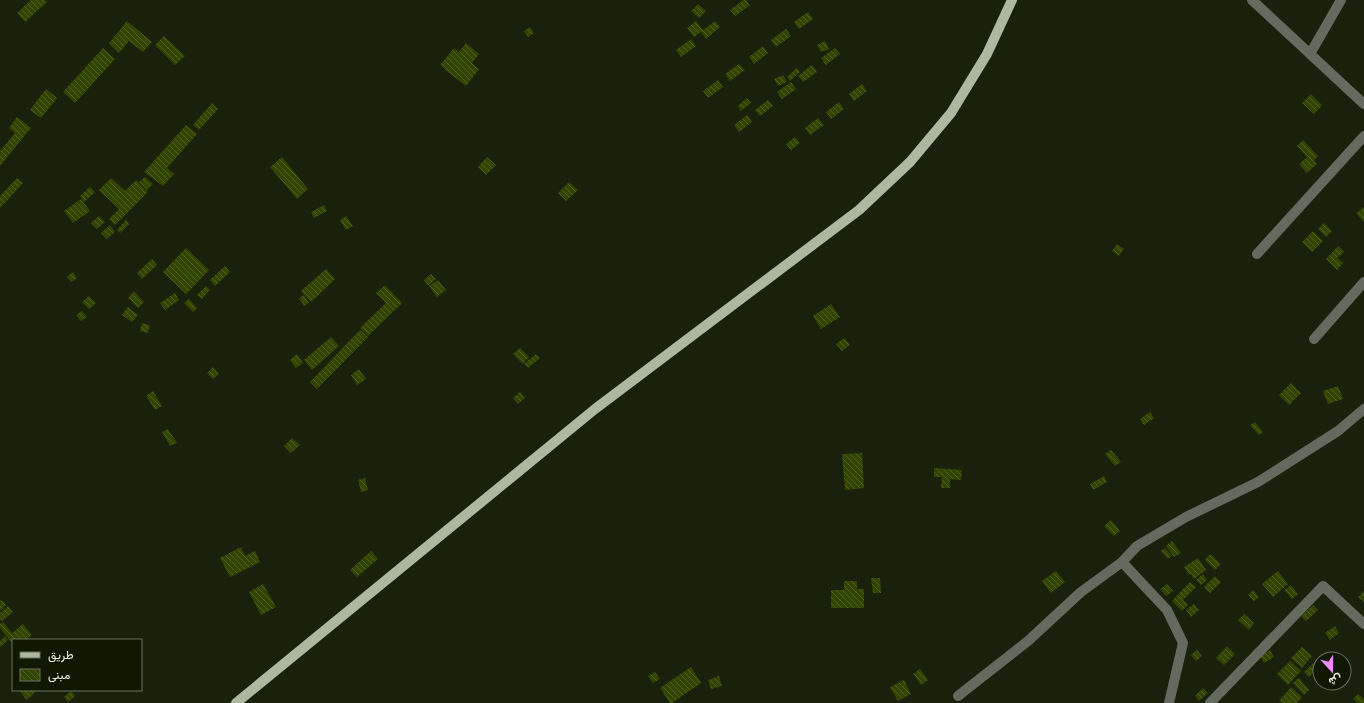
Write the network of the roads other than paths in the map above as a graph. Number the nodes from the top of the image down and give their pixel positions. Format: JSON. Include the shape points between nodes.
{"nodes":[{"id":1,"x":1012,"y":0,"type":"edge"},
{"id":2,"x":1252,"y":0,"type":"edge"},
{"id":3,"x":1341,"y":0,"type":"edge"},
{"id":4,"x":1310,"y":54,"type":"junction"},
{"id":5,"x":1364,"y":104,"type":"edge"},
{"id":6,"x":1364,"y":136,"type":"edge"},
{"id":7,"x":1257,"y":254,"type":"dead end"},
{"id":8,"x":1364,"y":282,"type":"edge"},
{"id":9,"x":1314,"y":339,"type":"dead end"},
{"id":10,"x":1364,"y":409,"type":"edge"},
{"id":11,"x":1122,"y":562,"type":"junction"},
{"id":12,"x":1364,"y":624,"type":"edge"},
{"id":13,"x":958,"y":696,"type":"dead end"},
{"id":14,"x":1167,"y":702,"type":"edge"},
{"id":15,"x":236,"y":703,"type":"edge"},
{"id":16,"x":1210,"y":703,"type":"edge"}],
"edges":[{"from":1,"to":15,"type":"main road","via":[[987,54],[951,113],[910,162],[859,210],[595,409]]},
{"from":2,"to":4,"type":"street"},
{"from":3,"to":4,"type":"street"},
{"from":4,"to":5,"type":"street"},
{"from":6,"to":7,"type":"street"},
{"from":8,"to":9,"type":"street"},
{"from":10,"to":11,"type":"street","via":[[1338,431],[1258,482],[1186,517],[1137,546]]},
{"from":11,"to":13,"type":"street","via":[[1081,592],[1028,640]]},
{"from":11,"to":14,"type":"street","via":[[1167,610],[1183,643]]},
{"from":12,"to":16,"type":"street","via":[[1323,586]]}]}
